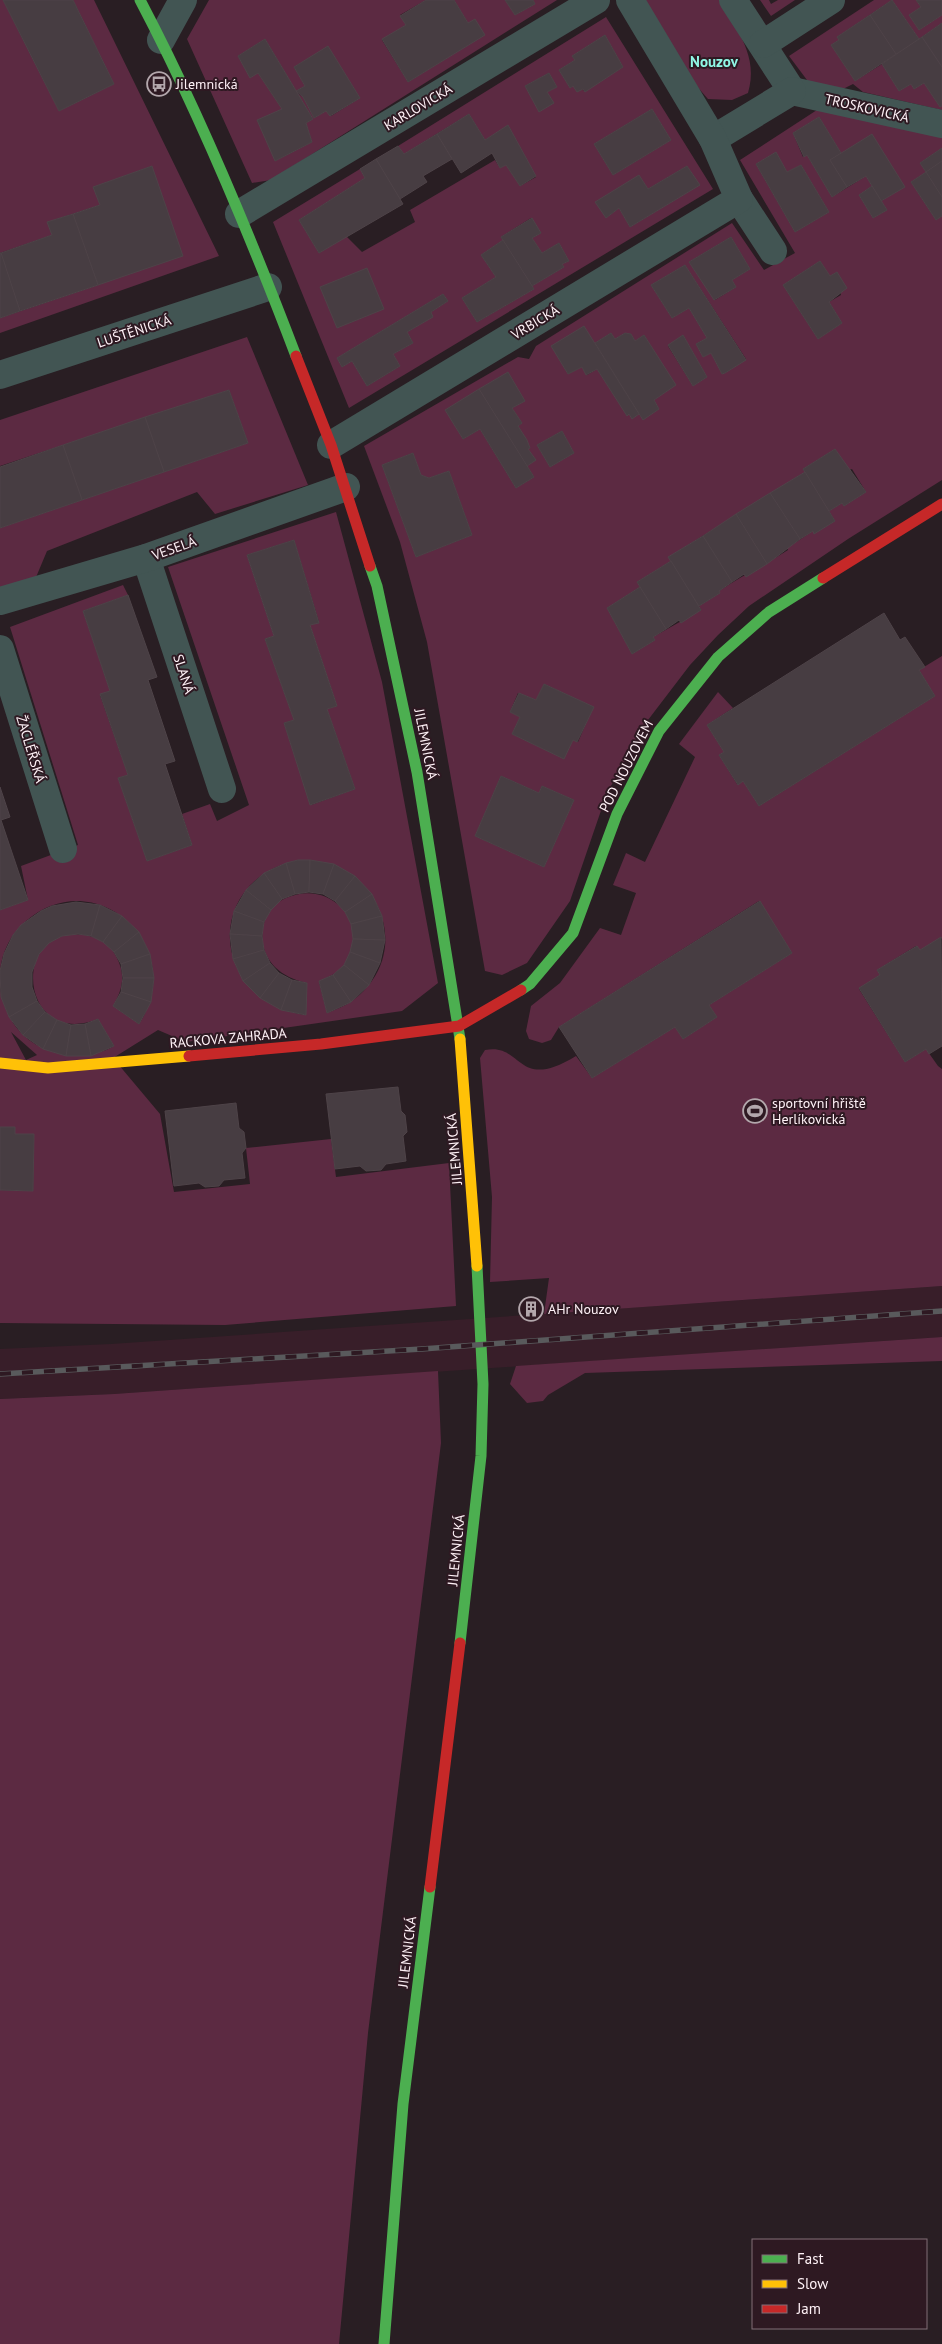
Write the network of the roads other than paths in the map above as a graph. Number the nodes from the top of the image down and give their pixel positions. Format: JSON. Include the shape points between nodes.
{"nodes":[{"id":1,"x":140,"y":0,"type":"edge"},
{"id":2,"x":183,"y":0,"type":"edge"},
{"id":3,"x":596,"y":0,"type":"edge"},
{"id":4,"x":630,"y":0,"type":"edge"},
{"id":5,"x":733,"y":0,"type":"edge"},
{"id":6,"x":830,"y":0,"type":"edge"},
{"id":7,"x":161,"y":40,"type":"junction"},
{"id":8,"x":763,"y":44,"type":"junction"},
{"id":9,"x":792,"y":91,"type":"junction"},
{"id":10,"x":942,"y":124,"type":"edge"},
{"id":11,"x":713,"y":139,"type":"junction"},
{"id":12,"x":739,"y":199,"type":"junction"},
{"id":13,"x":239,"y":214,"type":"junction"},
{"id":14,"x":774,"y":251,"type":"dead end"},
{"id":15,"x":268,"y":287,"type":"junction"},
{"id":16,"x":0,"y":375,"type":"edge"},
{"id":17,"x":331,"y":445,"type":"junction"},
{"id":18,"x":346,"y":487,"type":"junction"},
{"id":19,"x":942,"y":504,"type":"edge"},
{"id":20,"x":146,"y":558,"type":"junction"},
{"id":21,"x":0,"y":601,"type":"edge"},
{"id":22,"x":0,"y":649,"type":"edge"},
{"id":23,"x":222,"y":789,"type":"dead end"},
{"id":24,"x":63,"y":849,"type":"dead end"},
{"id":25,"x":459,"y":1026,"type":"junction"},
{"id":26,"x":0,"y":1063,"type":"edge"},
{"id":27,"x":384,"y":2344,"type":"edge"}],
"edges":[{"from":1,"to":7,"type":"street","name":"JILEMNICKÁ"},
{"from":2,"to":7,"type":"street"},
{"from":3,"to":13,"type":"street","name":"KARLOVICKÁ"},
{"from":4,"to":11,"type":"street"},
{"from":5,"to":8,"type":"street"},
{"from":6,"to":8,"type":"street"},
{"from":7,"to":13,"type":"street","name":"JILEMNICKÁ"},
{"from":8,"to":9,"type":"street"},
{"from":9,"to":10,"type":"street","name":"TROSKOVICKÁ"},
{"from":9,"to":11,"type":"street"},
{"from":11,"to":12,"type":"street"},
{"from":12,"to":14,"type":"street"},
{"from":12,"to":17,"type":"street","name":"VRBICKÁ"},
{"from":13,"to":15,"type":"street","name":"JILEMNICKÁ"},
{"from":15,"to":16,"type":"street","name":"LUŠTĚNICKÁ"},
{"from":15,"to":17,"type":"street","name":"JILEMNICKÁ"},
{"from":17,"to":18,"type":"street","name":"JILEMNICKÁ"},
{"from":18,"to":20,"type":"street","name":"VESELÁ"},
{"from":18,"to":25,"type":"street","name":"JILEMNICKÁ","via":[[377,586],[415,762]]},
{"from":19,"to":25,"type":"street","name":"POD NOUZOVEM","via":[[769,612],[718,657],[660,731],[617,814],[573,933],[530,984]]},
{"from":20,"to":21,"type":"street","name":"VESELÁ"},
{"from":20,"to":23,"type":"street","name":"SLANÁ"},
{"from":22,"to":24,"type":"street","name":"ŽACLÉŘSKÁ"},
{"from":25,"to":26,"type":"street","name":"RACKOVA ZAHRADA","via":[[321,1044],[143,1061],[48,1068]]},
{"from":25,"to":27,"type":"street","name":"JILEMNICKÁ","via":[[484,1384],[481,1456],[403,2104]]}]}
